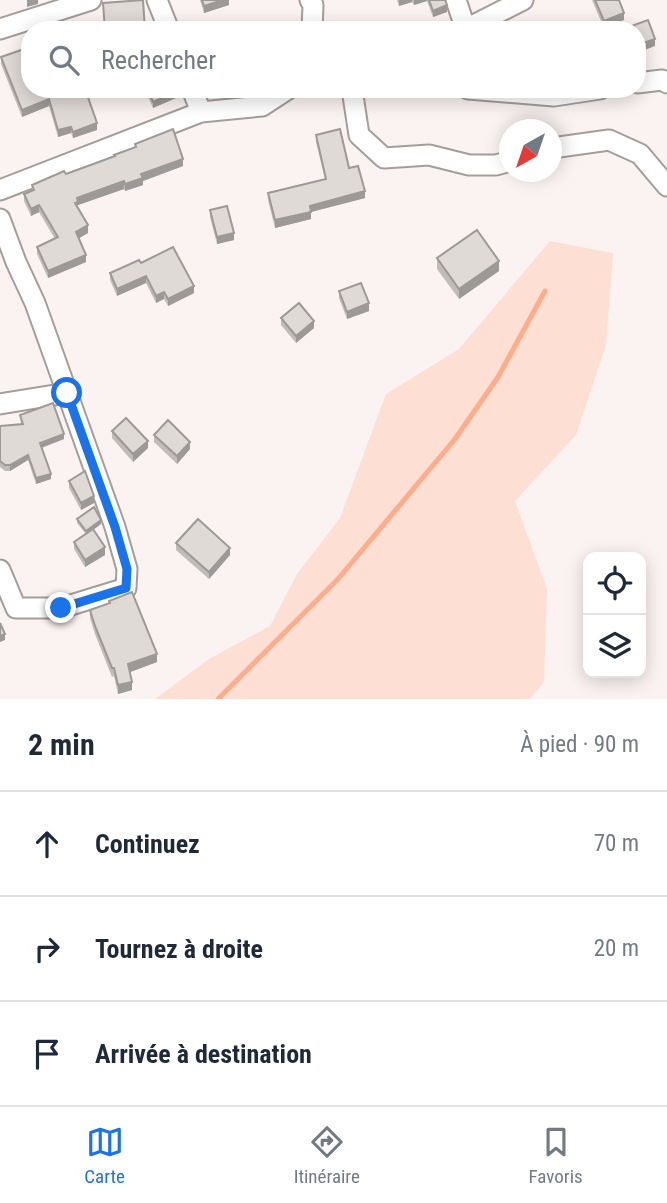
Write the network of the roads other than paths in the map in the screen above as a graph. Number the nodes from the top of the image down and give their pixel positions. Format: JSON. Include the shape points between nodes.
{"nodes":[{"id":1,"x":91,"y":0,"type":"edge"},
{"id":2,"x":157,"y":0,"type":"edge"},
{"id":3,"x":310,"y":0,"type":"edge"},
{"id":4,"x":456,"y":0,"type":"edge"},
{"id":5,"x":523,"y":0,"type":"edge"},
{"id":6,"x":25,"y":21,"type":"edge"},
{"id":7,"x":165,"y":21,"type":"edge"},
{"id":8,"x":312,"y":21,"type":"edge"},
{"id":9,"x":463,"y":21,"type":"edge"},
{"id":10,"x":481,"y":21,"type":"edge"},
{"id":11,"x":21,"y":22,"type":"edge"},
{"id":12,"x":0,"y":29,"type":"edge"},
{"id":13,"x":646,"y":82,"type":"edge"},
{"id":14,"x":667,"y":83,"type":"edge"},
{"id":15,"x":196,"y":98,"type":"edge"},
{"id":16,"x":274,"y":98,"type":"edge"},
{"id":17,"x":353,"y":98,"type":"edge"},
{"id":18,"x":201,"y":112,"type":"junction"},
{"id":19,"x":562,"y":146,"type":"edge"},
{"id":20,"x":499,"y":164,"type":"edge"},
{"id":21,"x":667,"y":187,"type":"edge"},
{"id":22,"x":0,"y":190,"type":"edge"},
{"id":23,"x":0,"y":219,"type":"edge"},
{"id":24,"x":67,"y":393,"type":"junction"},
{"id":25,"x":0,"y":404,"type":"edge"},
{"id":26,"x":0,"y":570,"type":"edge"}],
"edges":[{"from":1,"to":6,"type":"street"},
{"from":2,"to":7,"type":"street"},
{"from":3,"to":8,"type":"street"},
{"from":4,"to":9,"type":"street"},
{"from":5,"to":10,"type":"street"},
{"from":11,"to":12,"type":"street"},
{"from":13,"to":14,"type":"street"},
{"from":15,"to":18,"type":"street"},
{"from":16,"to":18,"type":"street","via":[[262,106]]},
{"from":17,"to":20,"type":"street","via":[[359,135],[384,158],[429,155],[469,165]]},
{"from":18,"to":22,"type":"street"},
{"from":19,"to":21,"type":"street","via":[[609,140],[639,155]]},
{"from":23,"to":24,"type":"street"},
{"from":24,"to":25,"type":"street"},
{"from":24,"to":26,"type":"street","via":[[115,527],[127,569],[126,588],[61,608],[16,608]]}]}
